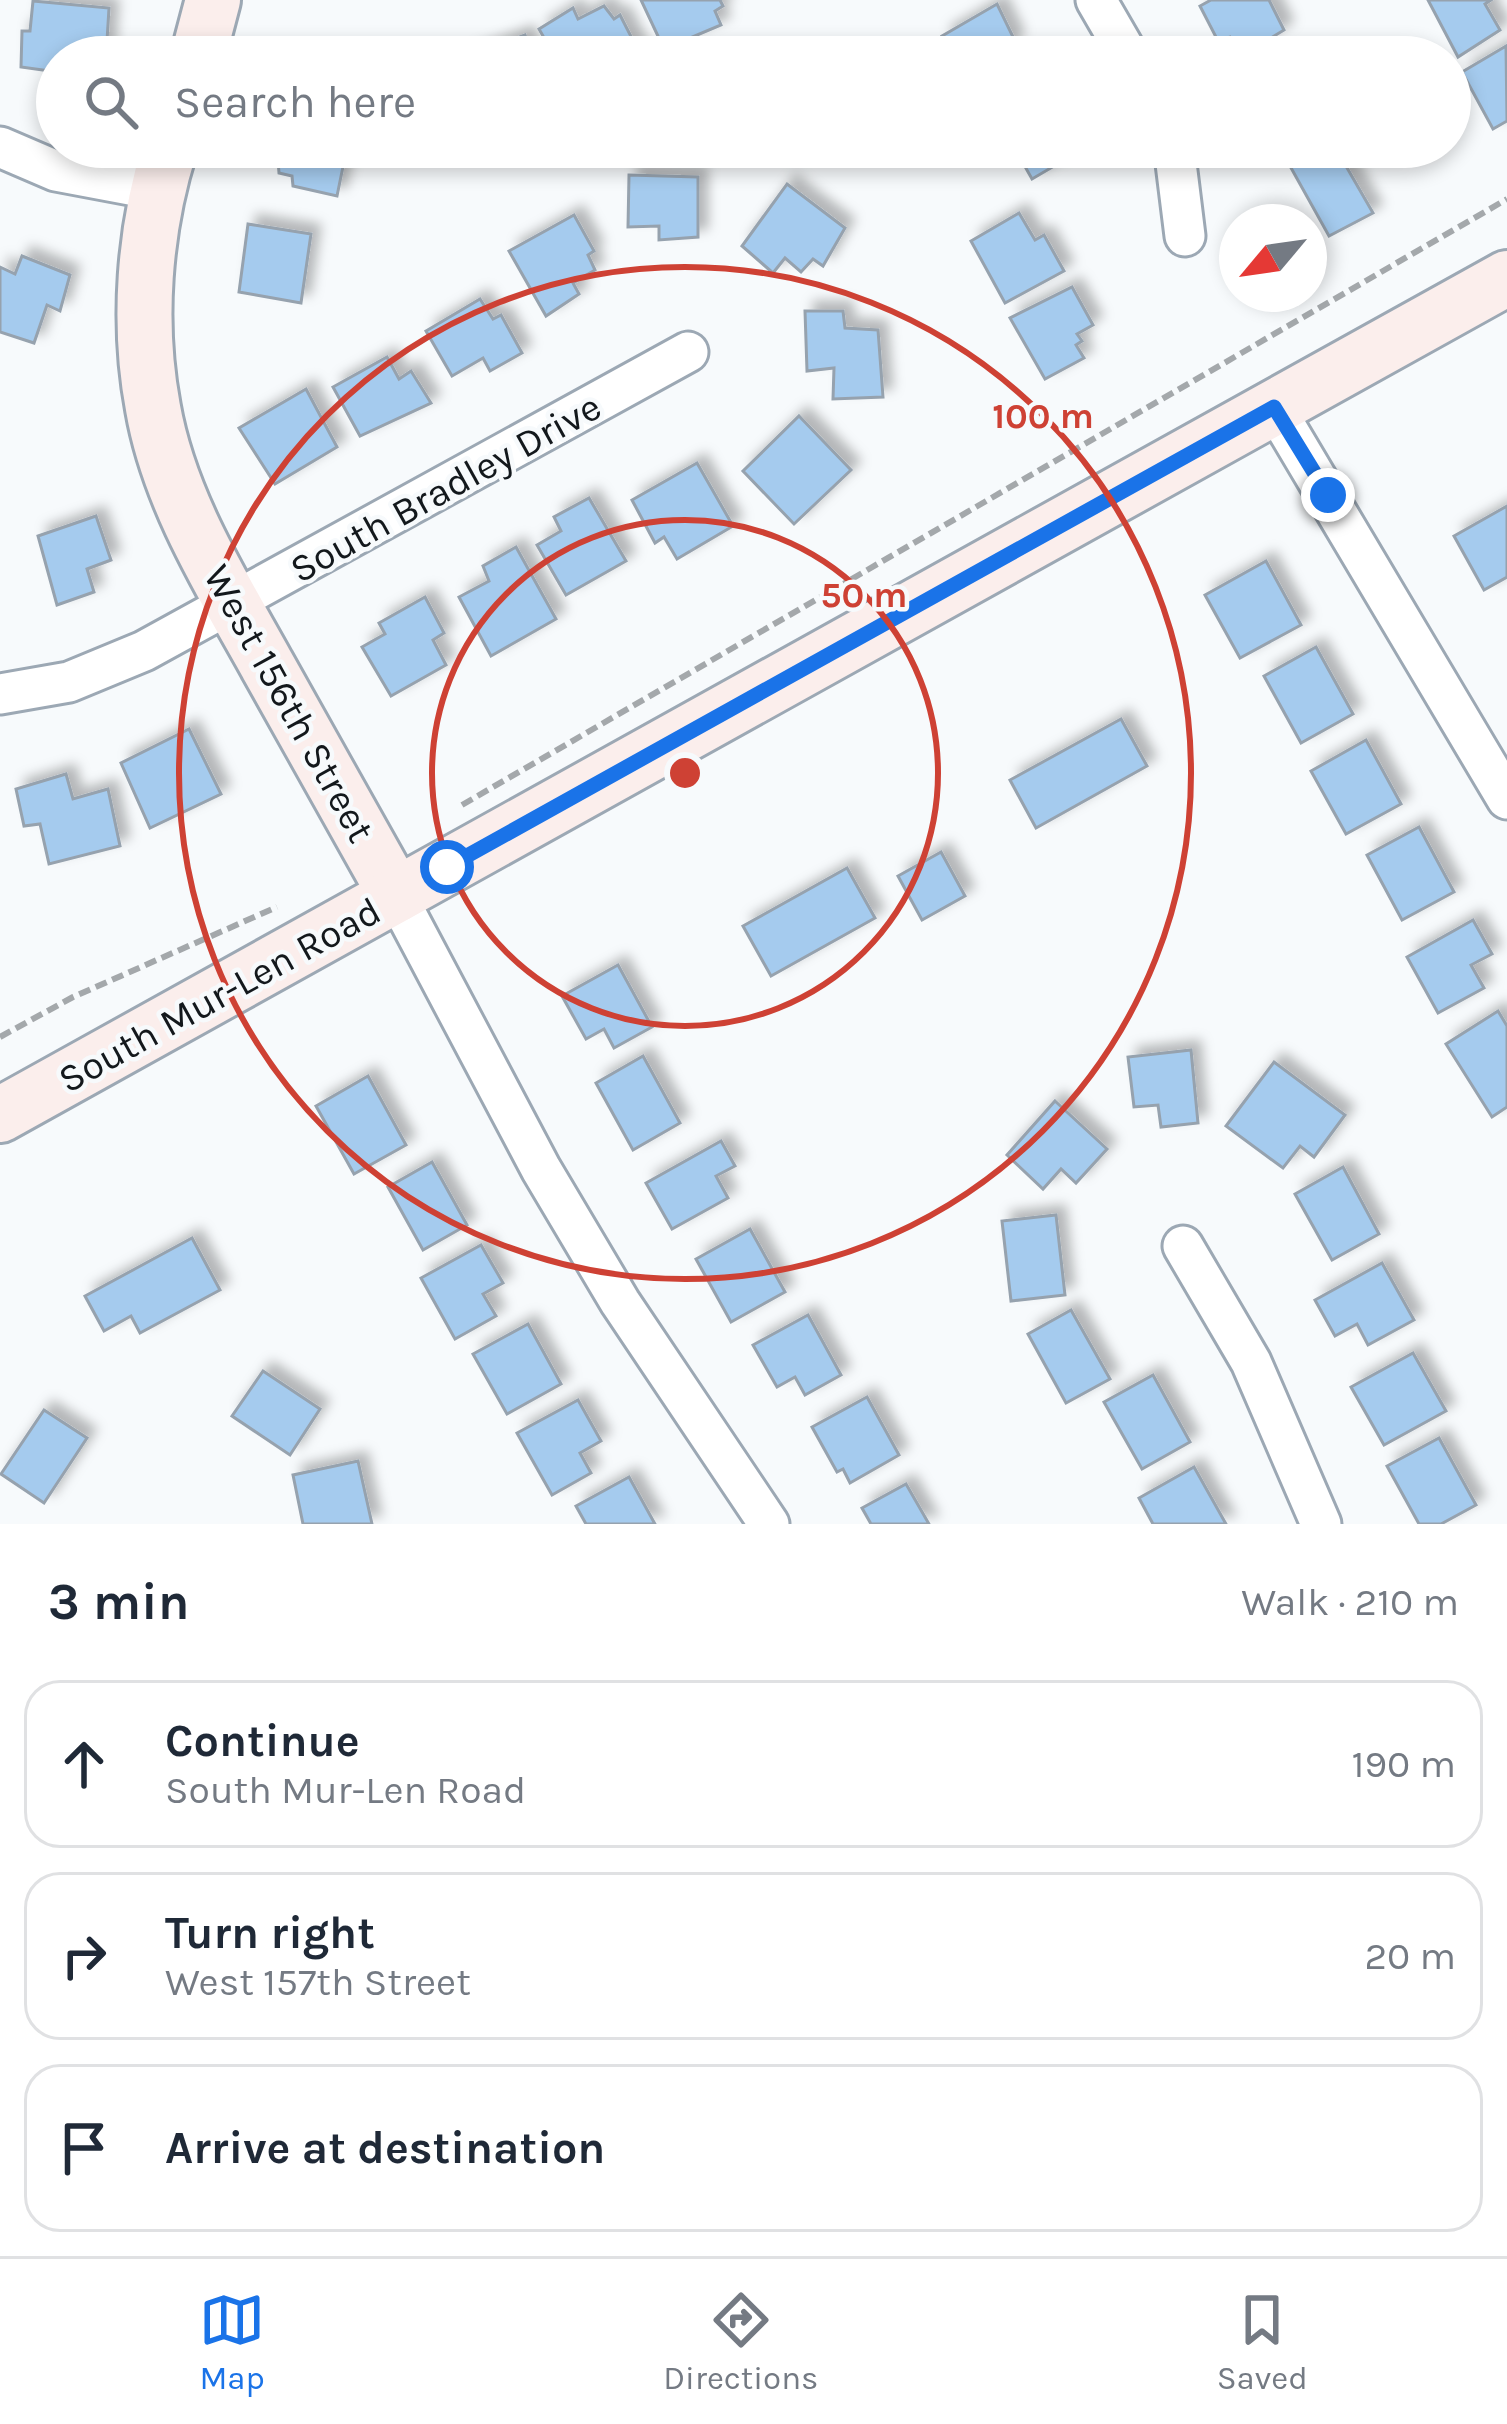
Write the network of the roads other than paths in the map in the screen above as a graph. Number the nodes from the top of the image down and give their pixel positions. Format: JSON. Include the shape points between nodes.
{"nodes":[{"id":1,"x":213,"y":0,"type":"edge"},
{"id":2,"x":1096,"y":0,"type":"edge"},
{"id":3,"x":204,"y":36,"type":"edge"},
{"id":4,"x":1117,"y":36,"type":"edge"},
{"id":5,"x":0,"y":147,"type":"edge"},
{"id":6,"x":36,"y":162,"type":"edge"},
{"id":7,"x":49,"y":168,"type":"edge"},
{"id":8,"x":163,"y":168,"type":"edge"},
{"id":9,"x":1177,"y":168,"type":"edge"},
{"id":10,"x":1185,"y":236,"type":"dead end"},
{"id":11,"x":1507,"y":278,"type":"edge"},
{"id":12,"x":688,"y":352,"type":"dead end"},
{"id":13,"x":1274,"y":407,"type":"junction"},
{"id":14,"x":233,"y":604,"type":"junction"},
{"id":15,"x":0,"y":694,"type":"edge"},
{"id":16,"x":1507,"y":799,"type":"edge"},
{"id":17,"x":396,"y":895,"type":"junction"},
{"id":18,"x":0,"y":1115,"type":"edge"},
{"id":19,"x":1184,"y":1246,"type":"dead end"},
{"id":20,"x":769,"y":1524,"type":"edge"},
{"id":21,"x":1322,"y":1524,"type":"edge"}],
"edges":[{"from":1,"to":3,"type":"main road"},
{"from":2,"to":4,"type":"street"},
{"from":5,"to":6,"type":"street"},
{"from":7,"to":8,"type":"street"},
{"from":8,"to":14,"type":"main road","name":"West 156th Street","via":[[148,246],[153,409],[189,519]]},
{"from":9,"to":10,"type":"street"},
{"from":11,"to":13,"type":"main road","name":"South Mur-Len Road"},
{"from":12,"to":14,"type":"street","name":"South Bradley Drive"},
{"from":13,"to":16,"type":"street"},
{"from":13,"to":17,"type":"main road","name":"South Mur-Len Road"},
{"from":14,"to":15,"type":"street","name":"South Bradley Drive","via":[[106,669]]},
{"from":14,"to":17,"type":"main road","name":"West 156th Street"},
{"from":17,"to":18,"type":"main road","name":"South Mur-Len Road"},
{"from":17,"to":20,"type":"street","name":"West 156th Street","via":[[620,1302]]},
{"from":19,"to":21,"type":"street","via":[[1251,1362]]}]}
